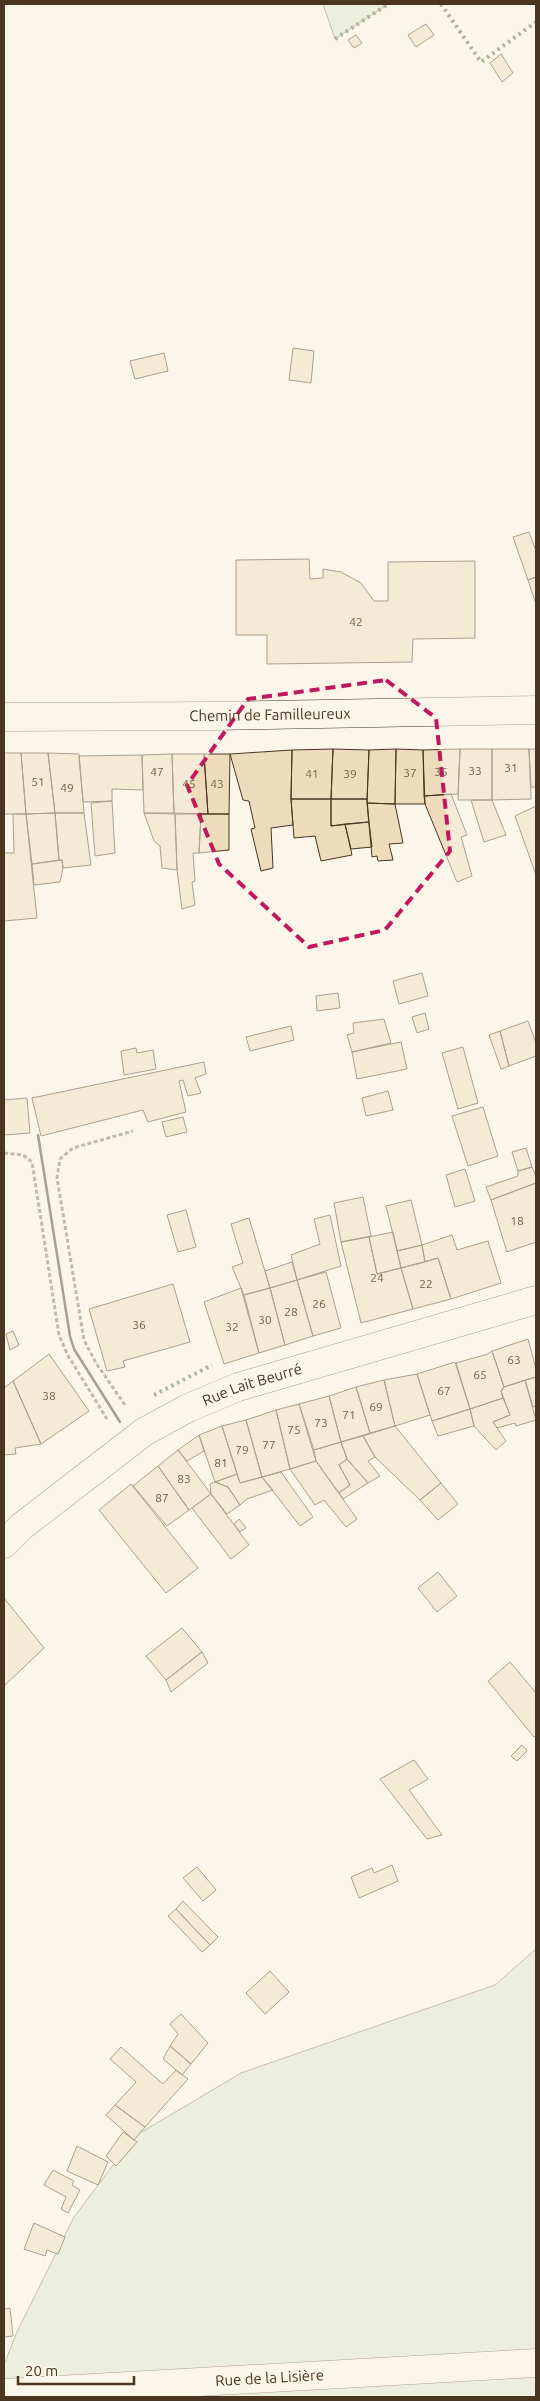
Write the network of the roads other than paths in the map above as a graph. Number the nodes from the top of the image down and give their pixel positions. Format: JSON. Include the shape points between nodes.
{"nodes":[{"id":1,"x":536,"y":710,"type":"edge"},
{"id":2,"x":4,"y":717,"type":"edge"},
{"id":3,"x":536,"y":1300,"type":"edge"},
{"id":4,"x":4,"y":1544,"type":"edge"},
{"id":5,"x":536,"y":2363,"type":"edge"},
{"id":6,"x":4,"y":2393,"type":"edge"}],
"edges":[{"from":1,"to":2,"type":"street","name":"Chemin de Familleureux"},
{"from":3,"to":4,"type":"street","name":"Rue Lait Beurré","via":[[238,1387],[188,1408],[134,1439],[22,1526]]},
{"from":5,"to":6,"type":"street","name":"Rue de la Lisière"}]}
